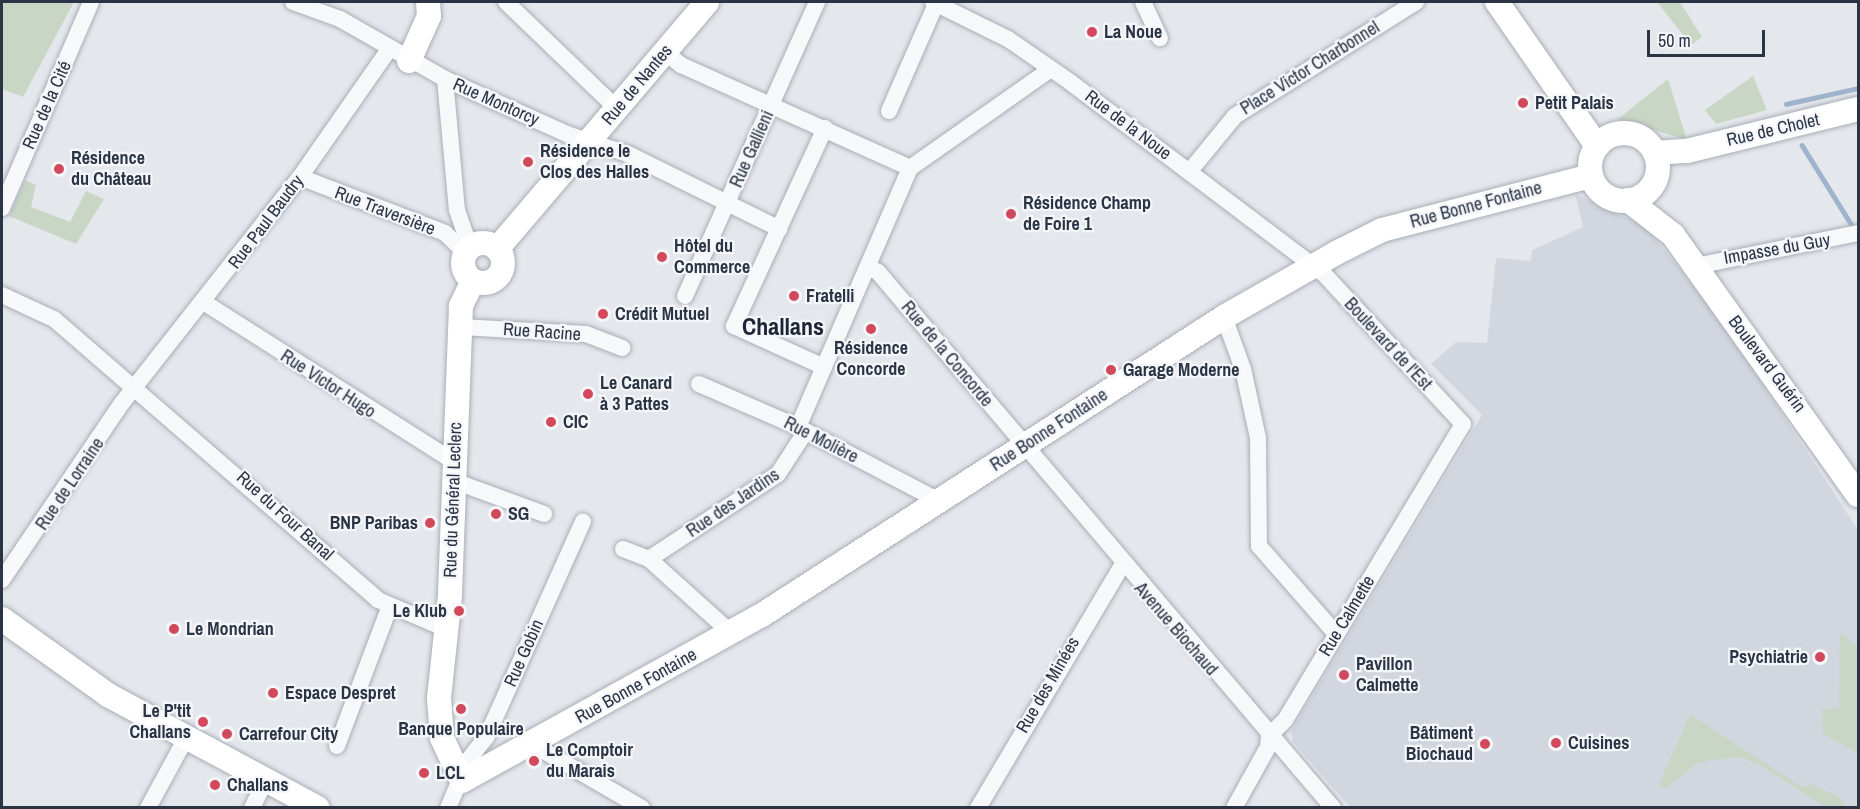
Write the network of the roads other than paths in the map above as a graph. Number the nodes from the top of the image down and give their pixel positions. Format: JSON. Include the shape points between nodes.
{"nodes":[{"id":1,"x":92,"y":2,"type":"edge"},
{"id":2,"x":293,"y":2,"type":"edge"},
{"id":3,"x":428,"y":2,"type":"edge"},
{"id":4,"x":506,"y":2,"type":"edge"},
{"id":5,"x":706,"y":2,"type":"edge"},
{"id":6,"x":817,"y":2,"type":"edge"},
{"id":7,"x":1143,"y":2,"type":"edge"},
{"id":8,"x":1416,"y":2,"type":"edge"},
{"id":9,"x":1497,"y":2,"type":"edge"},
{"id":10,"x":1512,"y":2,"type":"edge"},
{"id":11,"x":934,"y":3,"type":"edge"},
{"id":12,"x":1160,"y":38,"type":"dead end"},
{"id":13,"x":665,"y":52,"type":"junction"},
{"id":14,"x":398,"y":56,"type":"junction"},
{"id":15,"x":1051,"y":69,"type":"junction"},
{"id":16,"x":445,"y":79,"type":"junction"},
{"id":17,"x":771,"y":105,"type":"junction"},
{"id":18,"x":616,"y":108,"type":"junction"},
{"id":19,"x":1858,"y":109,"type":"edge"},
{"id":20,"x":889,"y":111,"type":"dead end"},
{"id":21,"x":825,"y":128,"type":"junction"},
{"id":22,"x":590,"y":141,"type":"junction"},
{"id":23,"x":1605,"y":141,"type":"junction"},
{"id":24,"x":910,"y":168,"type":"junction"},
{"id":25,"x":1655,"y":168,"type":"junction"},
{"id":26,"x":1189,"y":172,"type":"junction"},
{"id":27,"x":1591,"y":176,"type":"junction"},
{"id":28,"x":300,"y":177,"type":"junction"},
{"id":29,"x":1628,"y":200,"type":"junction"},
{"id":30,"x":727,"y":204,"type":"junction"},
{"id":31,"x":2,"y":208,"type":"edge"},
{"id":32,"x":780,"y":229,"type":"junction"},
{"id":33,"x":1858,"y":233,"type":"edge"},
{"id":34,"x":1673,"y":235,"type":"junction"},
{"id":35,"x":497,"y":249,"type":"junction"},
{"id":36,"x":468,"y":250,"type":"junction"},
{"id":37,"x":1696,"y":266,"type":"junction"},
{"id":38,"x":868,"y":267,"type":"junction"},
{"id":39,"x":1311,"y":267,"type":"junction"},
{"id":40,"x":473,"y":281,"type":"junction"},
{"id":41,"x":2,"y":295,"type":"edge"},
{"id":42,"x":685,"y":297,"type":"dead end"},
{"id":43,"x":205,"y":303,"type":"junction"},
{"id":44,"x":1224,"y":317,"type":"junction"},
{"id":45,"x":461,"y":327,"type":"junction"},
{"id":46,"x":622,"y":348,"type":"dead end"},
{"id":47,"x":824,"y":367,"type":"junction"},
{"id":48,"x":699,"y":384,"type":"dead end"},
{"id":49,"x":136,"y":387,"type":"junction"},
{"id":50,"x":1462,"y":424,"type":"joint"},
{"id":51,"x":801,"y":430,"type":"junction"},
{"id":52,"x":1023,"y":446,"type":"junction"},
{"id":53,"x":453,"y":471,"type":"junction"},
{"id":54,"x":1858,"y":495,"type":"edge"},
{"id":55,"x":939,"y":501,"type":"junction"},
{"id":56,"x":544,"y":514,"type":"dead end"},
{"id":57,"x":584,"y":521,"type":"dead end"},
{"id":58,"x":624,"y":549,"type":"dead end"},
{"id":59,"x":649,"y":560,"type":"junction"},
{"id":60,"x":1122,"y":565,"type":"junction"},
{"id":61,"x":2,"y":580,"type":"edge"},
{"id":62,"x":390,"y":606,"type":"junction"},
{"id":63,"x":2,"y":619,"type":"edge"},
{"id":64,"x":444,"y":628,"type":"junction"},
{"id":65,"x":730,"y":632,"type":"junction"},
{"id":66,"x":1336,"y":634,"type":"junction"},
{"id":67,"x":1269,"y":736,"type":"junction"},
{"id":68,"x":186,"y":738,"type":"junction"},
{"id":69,"x":532,"y":744,"type":"junction"},
{"id":70,"x":337,"y":746,"type":"dead end"},
{"id":71,"x":267,"y":777,"type":"junction"},
{"id":72,"x":462,"y":781,"type":"junction"},
{"id":73,"x":148,"y":807,"type":"edge"},
{"id":74,"x":252,"y":807,"type":"edge"},
{"id":75,"x":318,"y":807,"type":"edge"},
{"id":76,"x":448,"y":807,"type":"edge"},
{"id":77,"x":642,"y":807,"type":"edge"},
{"id":78,"x":978,"y":807,"type":"edge"},
{"id":79,"x":1234,"y":807,"type":"edge"},
{"id":80,"x":1333,"y":807,"type":"edge"}],
"edges":[{"from":1,"to":31,"type":"street","name":"Rue de la Cité"},
{"from":2,"to":14,"type":"street","name":"Rue Montorcy","via":[[340,19]]},
{"from":3,"to":14,"type":"street","via":[[429,16]]},
{"from":4,"to":18,"type":"street"},
{"from":5,"to":13,"type":"street","name":"Rue de Nantes"},
{"from":6,"to":17,"type":"street","name":"Rue Gallieni"},
{"from":7,"to":12,"type":"street"},
{"from":8,"to":26,"type":"street","name":"Place Victor Charbonnel","via":[[1235,116]]},
{"from":9,"to":23,"type":"street"},
{"from":10,"to":23,"type":"street"},
{"from":11,"to":15,"type":"street","name":"Rue de la Noue","via":[[1008,39]]},
{"from":11,"to":20,"type":"street"},
{"from":13,"to":17,"type":"street","via":[[681,65]]},
{"from":13,"to":18,"type":"street","name":"Rue de Nantes"},
{"from":14,"to":16,"type":"street","name":"Rue Montorcy"},
{"from":14,"to":28,"type":"street","name":"Rue Paul Baudry"},
{"from":15,"to":24,"type":"street"},
{"from":15,"to":26,"type":"street","name":"Rue de la Noue"},
{"from":16,"to":22,"type":"street","name":"Rue Montorcy"},
{"from":16,"to":36,"type":"street","via":[[457,210]]},
{"from":17,"to":21,"type":"street"},
{"from":17,"to":30,"type":"street","name":"Rue Gallieni"},
{"from":18,"to":22,"type":"street","name":"Rue de Nantes"},
{"from":19,"to":25,"type":"street","name":"Rue de Cholet","via":[[1687,151]]},
{"from":21,"to":24,"type":"street"},
{"from":21,"to":32,"type":"street"},
{"from":22,"to":30,"type":"street","name":"Rue Montorcy","via":[[628,154]]},
{"from":22,"to":35,"type":"street","name":"Rue de Nantes"},
{"from":23,"to":25,"type":"street","via":[[1642,138]]},
{"from":23,"to":27,"type":"street"},
{"from":24,"to":38,"type":"street","name":"Rue des Jardins"},
{"from":25,"to":29,"type":"street"},
{"from":25,"to":34,"type":"street","name":"Boulevard Guérin"},
{"from":26,"to":39,"type":"street","name":"Rue de la Noue"},
{"from":27,"to":29,"type":"street","via":[[1601,192]]},
{"from":27,"to":39,"type":"street","name":"Rue Bonne Fontaine","via":[[1382,230]]},
{"from":28,"to":36,"type":"street","name":"Rue Traversière","via":[[445,233]]},
{"from":28,"to":43,"type":"street","name":"Rue Paul Baudry"},
{"from":29,"to":34,"type":"street","name":"Boulevard Guérin"},
{"from":30,"to":32,"type":"street","name":"Rue Montorcy"},
{"from":30,"to":42,"type":"street","name":"Rue Gallieni"},
{"from":32,"to":47,"type":"street","via":[[734,326]]},
{"from":33,"to":37,"type":"street","name":"Impasse du Guy"},
{"from":34,"to":37,"type":"street","name":"Boulevard Guérin"},
{"from":35,"to":36,"type":"street","via":[[487,243]]},
{"from":35,"to":40,"type":"street","via":[[503,264],[499,275],[490,282]]},
{"from":36,"to":40,"type":"street","via":[[464,271]]},
{"from":37,"to":54,"type":"street","name":"Boulevard Guérin"},
{"from":38,"to":47,"type":"street","name":"Rue des Jardins"},
{"from":38,"to":52,"type":"street","name":"Rue de la Concorde","via":[[878,272]]},
{"from":39,"to":44,"type":"street","name":"Rue Bonne Fontaine"},
{"from":39,"to":50,"type":"street","name":"Boulevard de l'Est","via":[[1323,273]]},
{"from":40,"to":45,"type":"street","name":"Rue du Général Leclerc","via":[[461,306]]},
{"from":41,"to":49,"type":"street","name":"Rue du Four Banal","via":[[54,318]]},
{"from":43,"to":49,"type":"street","name":"Rue Paul Baudry"},
{"from":43,"to":53,"type":"street","name":"Rue Victor Hugo"},
{"from":44,"to":52,"type":"street","name":"Rue Bonne Fontaine"},
{"from":44,"to":66,"type":"street","via":[[1243,369],[1258,438],[1259,546]]},
{"from":45,"to":46,"type":"street","name":"Rue Racine","via":[[586,334]]},
{"from":45,"to":53,"type":"street","name":"Rue du Général Leclerc"},
{"from":47,"to":51,"type":"street","name":"Rue des Jardins"},
{"from":48,"to":51,"type":"street","name":"Rue Molière"},
{"from":49,"to":61,"type":"street","name":"Rue de Lorraine"},
{"from":49,"to":62,"type":"street","name":"Rue du Four Banal"},
{"from":50,"to":66,"type":"street","name":"Rue Calmette"},
{"from":51,"to":55,"type":"street","name":"Rue Molière"},
{"from":51,"to":59,"type":"street","name":"Rue des Jardins","via":[[778,474]]},
{"from":52,"to":55,"type":"street","name":"Rue Bonne Fontaine"},
{"from":52,"to":60,"type":"street","name":"Avenue Biochaud"},
{"from":53,"to":56,"type":"street","name":"Rue Victor Hugo"},
{"from":53,"to":64,"type":"street","name":"Rue du Général Leclerc"},
{"from":55,"to":65,"type":"street","name":"Rue Bonne Fontaine"},
{"from":57,"to":72,"type":"street","name":"Rue Gobin"},
{"from":58,"to":59,"type":"street"},
{"from":59,"to":65,"type":"street"},
{"from":60,"to":67,"type":"street","name":"Avenue Biochaud"},
{"from":60,"to":78,"type":"street","name":"Rue des Minées"},
{"from":62,"to":64,"type":"street","name":"Rue du Four Banal"},
{"from":62,"to":70,"type":"street"},
{"from":63,"to":68,"type":"street","via":[[89,682]]},
{"from":64,"to":72,"type":"street","name":"Rue du Général Leclerc","via":[[438,722]]},
{"from":65,"to":69,"type":"street","name":"Rue Bonne Fontaine"},
{"from":66,"to":67,"type":"street","name":"Rue Calmette","via":[[1285,720]]},
{"from":67,"to":79,"type":"street","name":"Rue Calmette","via":[[1268,747]]},
{"from":67,"to":80,"type":"street","name":"Avenue Biochaud"},
{"from":68,"to":71,"type":"street"},
{"from":68,"to":73,"type":"street"},
{"from":69,"to":72,"type":"street","name":"Rue Bonne Fontaine"},
{"from":69,"to":77,"type":"street"},
{"from":71,"to":74,"type":"street"},
{"from":71,"to":75,"type":"street"},
{"from":72,"to":76,"type":"street","name":"Rue Gobin"}]}
